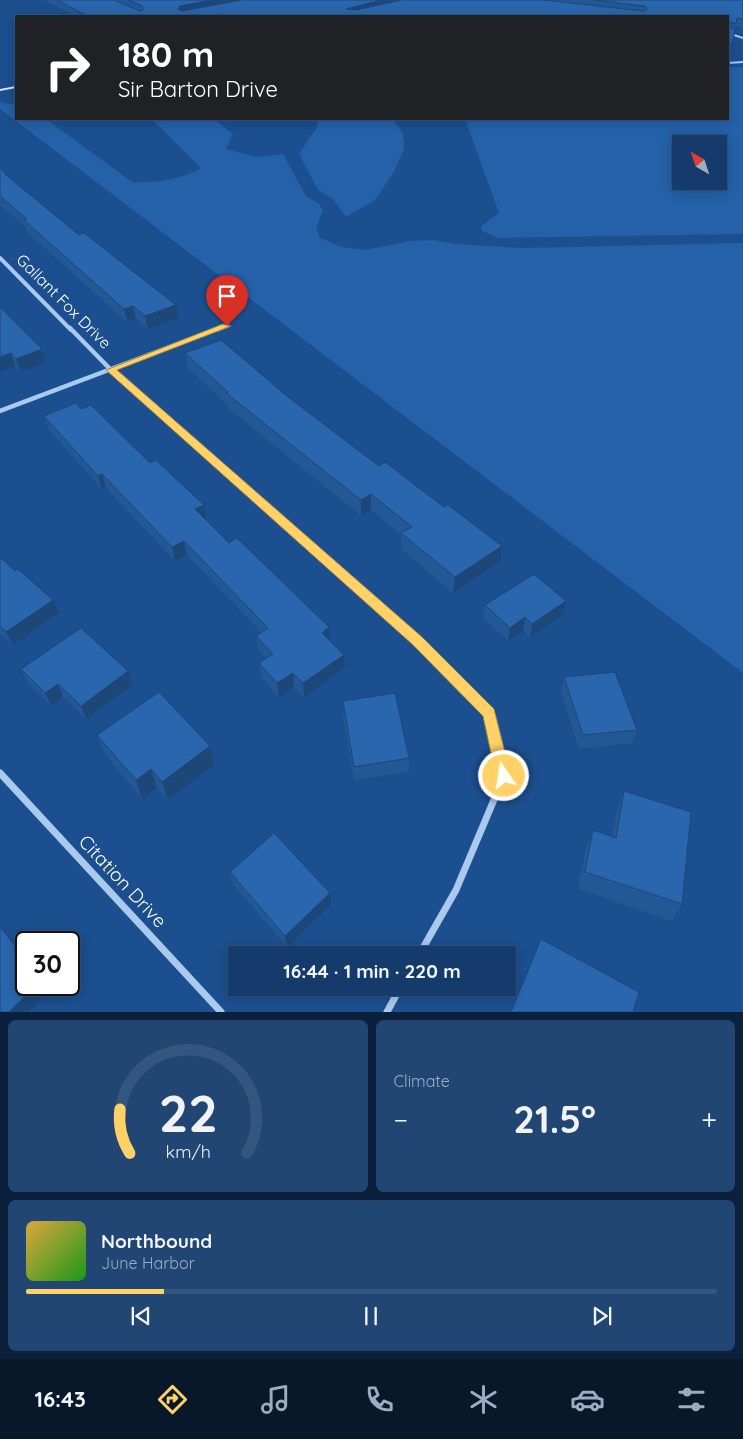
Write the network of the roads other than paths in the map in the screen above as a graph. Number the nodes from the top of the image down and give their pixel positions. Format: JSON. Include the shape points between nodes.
{"nodes":[{"id":1,"x":729,"y":33,"type":"edge"},
{"id":2,"x":743,"y":38,"type":"edge"},
{"id":3,"x":743,"y":62,"type":"edge"},
{"id":4,"x":729,"y":63,"type":"edge"},
{"id":5,"x":15,"y":87,"type":"edge"},
{"id":6,"x":0,"y":90,"type":"edge"},
{"id":7,"x":0,"y":258,"type":"edge"},
{"id":8,"x":227,"y":326,"type":"dead end"},
{"id":9,"x":111,"y":370,"type":"junction"},
{"id":10,"x":0,"y":412,"type":"edge"},
{"id":11,"x":0,"y":773,"type":"edge"},
{"id":12,"x":424,"y":946,"type":"edge"},
{"id":13,"x":396,"y":996,"type":"edge"},
{"id":14,"x":221,"y":1012,"type":"edge"},
{"id":15,"x":387,"y":1012,"type":"edge"}],
"edges":[{"from":1,"to":2,"type":"street"},
{"from":3,"to":4,"type":"street"},
{"from":5,"to":6,"type":"street"},
{"from":7,"to":9,"type":"street","name":"Gallant Fox Drive"},
{"from":8,"to":9,"type":"street"},
{"from":9,"to":10,"type":"street"},
{"from":9,"to":12,"type":"street","name":"Gallant Fox Drive","via":[[417,640],[489,714],[504,776],[456,890]]},
{"from":11,"to":14,"type":"street","name":"Citation Drive"},
{"from":13,"to":15,"type":"street"}]}
